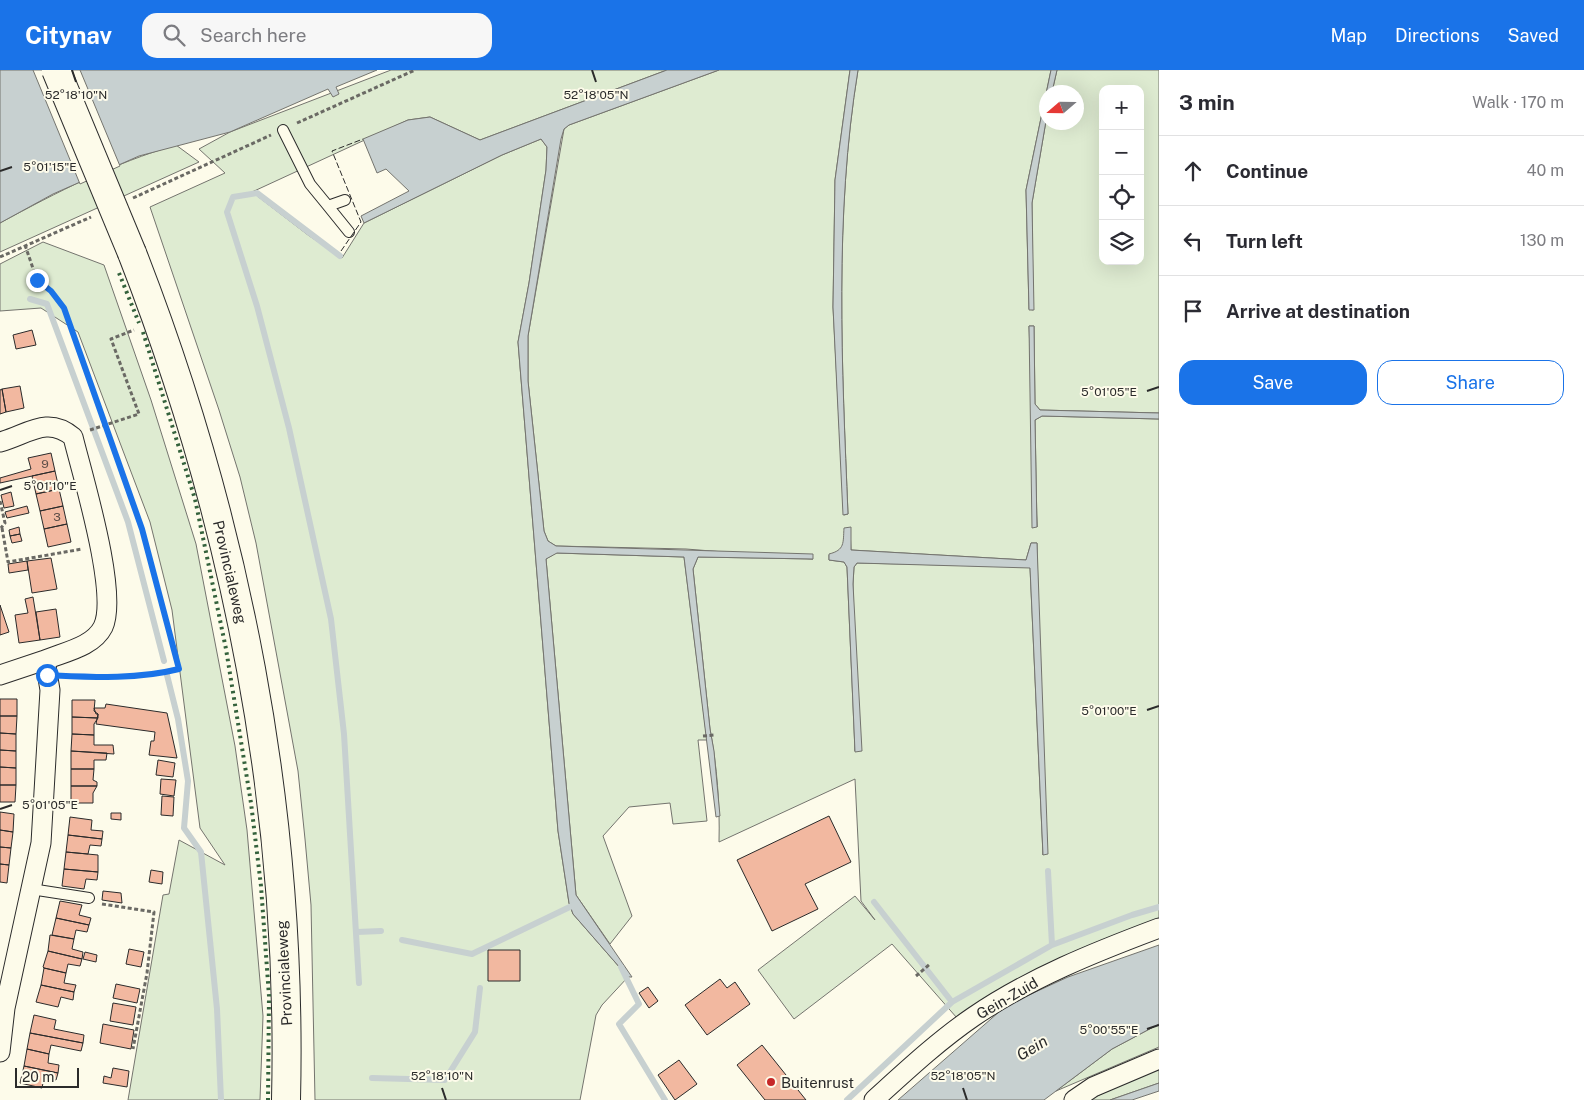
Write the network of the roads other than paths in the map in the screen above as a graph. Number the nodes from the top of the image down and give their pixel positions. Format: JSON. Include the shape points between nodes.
{"nodes":[{"id":1,"x":56,"y":70,"type":"edge"},
{"id":2,"x":283,"y":130,"type":"road end"},
{"id":3,"x":345,"y":200,"type":"dead end"},
{"id":4,"x":328,"y":206,"type":"junction"},
{"id":5,"x":349,"y":232,"type":"dead end"},
{"id":6,"x":0,"y":442,"type":"edge"},
{"id":7,"x":46,"y":668,"type":"junction"},
{"id":8,"x":0,"y":675,"type":"edge"},
{"id":9,"x":31,"y":889,"type":"junction"},
{"id":10,"x":89,"y":898,"type":"road end"},
{"id":11,"x":1159,"y":928,"type":"edge"},
{"id":12,"x":0,"y":1052,"type":"edge"},
{"id":13,"x":1159,"y":1059,"type":"edge"},
{"id":14,"x":286,"y":1100,"type":"edge"},
{"id":15,"x":874,"y":1100,"type":"edge"},
{"id":16,"x":1074,"y":1100,"type":"edge"}],
"edges":[{"from":1,"to":14,"type":"main road","name":"Provincialeweg","bridge":true,"via":[[160,325],[196,438],[230,568],[254,682],[279,875],[288,1035]]},
{"from":2,"to":4,"type":"lane","via":[[310,184]]},
{"from":3,"to":4,"type":"lane"},
{"from":4,"to":5,"type":"lane"},
{"from":6,"to":7,"type":"street","via":[[46,426],[63,428],[73,436],[100,545],[107,602],[103,627],[85,645]]},
{"from":7,"to":8,"type":"street"},
{"from":7,"to":9,"type":"street","via":[[50,690],[41,843]]},
{"from":9,"to":10,"type":"lane"},
{"from":9,"to":12,"type":"street","via":[[5,1008]]},
{"from":11,"to":15,"type":"street","name":"Gein-Zuid","via":[[1033,981],[982,1012],[912,1065]]},
{"from":13,"to":16,"type":"street","via":[[1093,1087]]}]}
